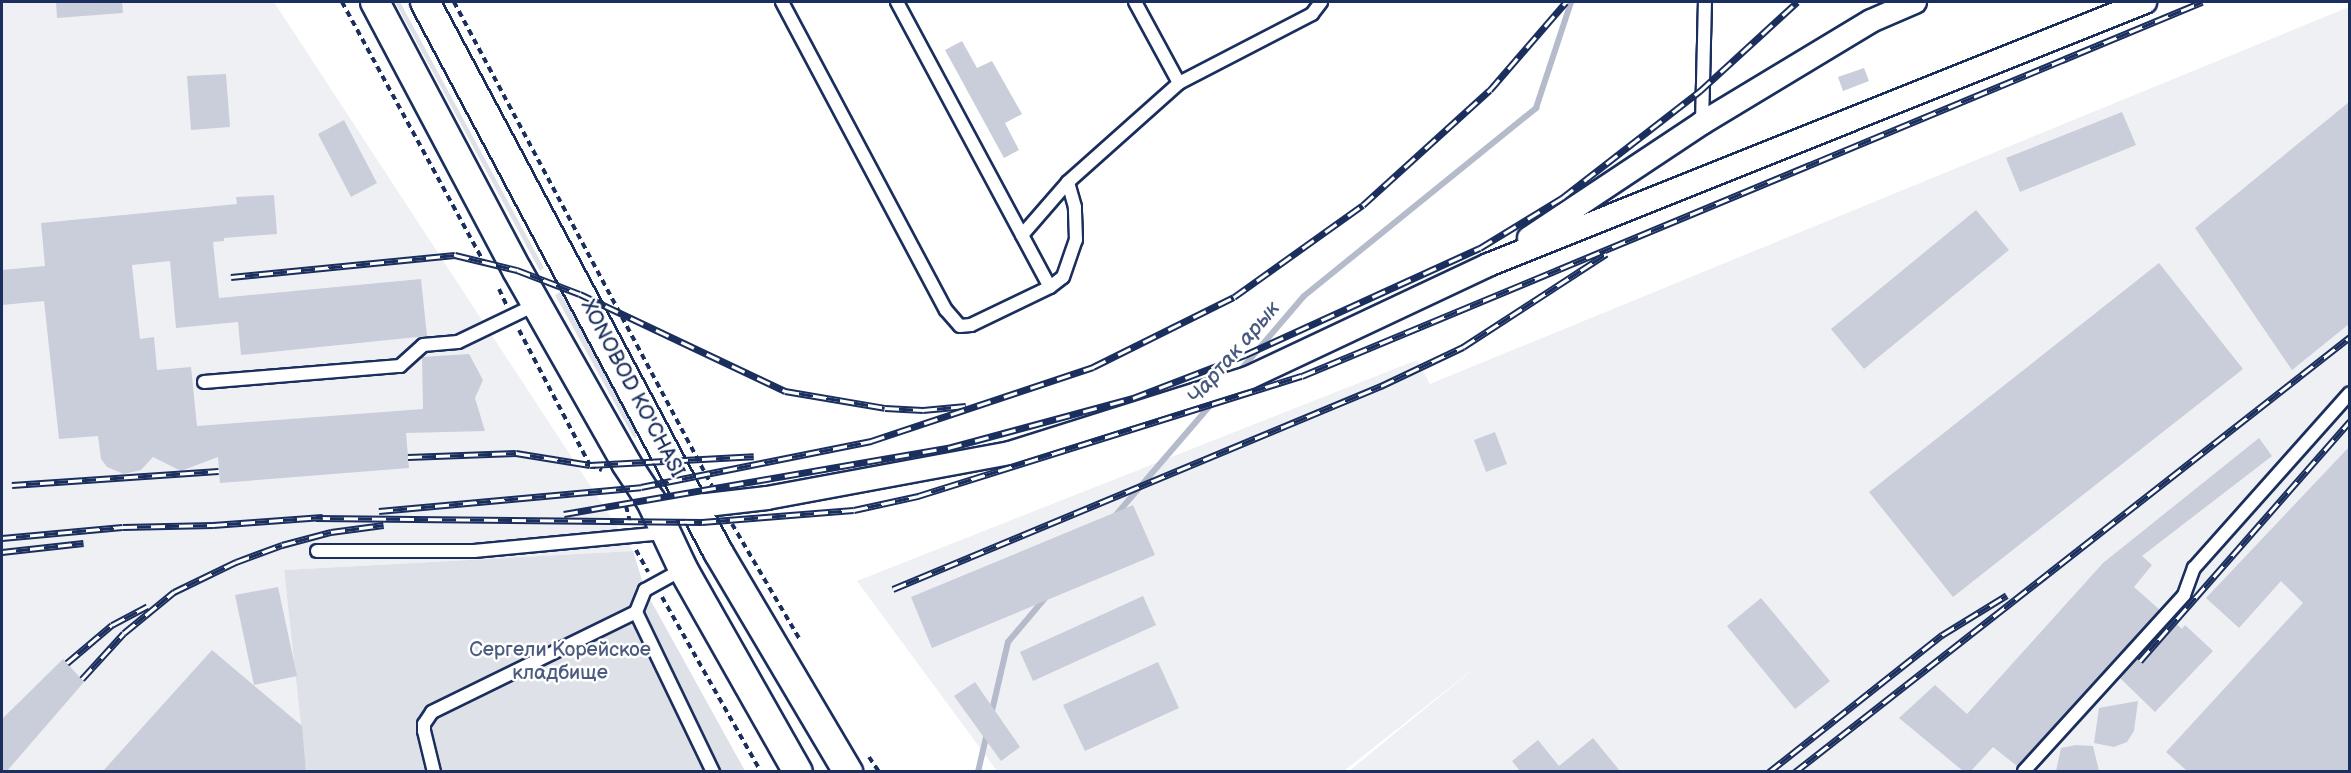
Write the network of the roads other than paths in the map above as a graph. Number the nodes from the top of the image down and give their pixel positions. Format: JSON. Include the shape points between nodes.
{"nodes":[{"id":1,"x":375,"y":2,"type":"edge"},
{"id":2,"x":424,"y":2,"type":"edge"},
{"id":3,"x":782,"y":2,"type":"edge"},
{"id":4,"x":897,"y":2,"type":"edge"},
{"id":5,"x":1135,"y":2,"type":"edge"},
{"id":6,"x":1321,"y":2,"type":"edge"},
{"id":7,"x":1705,"y":2,"type":"edge"},
{"id":8,"x":1915,"y":2,"type":"edge"},
{"id":9,"x":2145,"y":2,"type":"edge"},
{"id":10,"x":1179,"y":83,"type":"junction"},
{"id":11,"x":1702,"y":123,"type":"junction"},
{"id":12,"x":1068,"y":182,"type":"junction"},
{"id":13,"x":1022,"y":235,"type":"junction"},
{"id":14,"x":1488,"y":265,"type":"junction"},
{"id":15,"x":1050,"y":287,"type":"junction"},
{"id":16,"x":537,"y":304,"type":"junction"},
{"id":17,"x":204,"y":382,"type":"dead end"},
{"id":18,"x":2349,"y":393,"type":"edge"},
{"id":19,"x":707,"y":505,"type":"junction"},
{"id":20,"x":660,"y":522,"type":"junction"},
{"id":21,"x":317,"y":550,"type":"dead end"},
{"id":22,"x":683,"y":569,"type":"junction"},
{"id":23,"x":636,"y":612,"type":"junction"},
{"id":24,"x":856,"y":761,"type":"edge"},
{"id":25,"x":434,"y":771,"type":"edge"},
{"id":26,"x":713,"y":771,"type":"edge"},
{"id":27,"x":798,"y":771,"type":"edge"},
{"id":28,"x":2024,"y":771,"type":"edge"}],
"edges":[{"from":1,"to":16,"type":"street","name":"XONOBOD KO'CHASI"},
{"from":2,"to":19,"type":"street","name":"XONOBOD KO'CHASI"},
{"from":3,"to":15,"type":"lane","via":[[952,319],[960,326],[971,325]]},
{"from":4,"to":13,"type":"lane"},
{"from":5,"to":10,"type":"lane"},
{"from":6,"to":10,"type":"lane","via":[[1312,14]]},
{"from":7,"to":11,"type":"lane"},
{"from":8,"to":11,"type":"street","via":[[1871,21]]},
{"from":9,"to":14,"type":"street"},
{"from":10,"to":12,"type":"lane"},
{"from":11,"to":14,"type":"street"},
{"from":12,"to":13,"type":"lane"},
{"from":12,"to":15,"type":"lane","via":[[1075,207],[1076,240],[1064,276]]},
{"from":13,"to":15,"type":"lane"},
{"from":14,"to":19,"type":"street","via":[[1248,378],[1117,421],[1010,453],[901,477]]},
{"from":16,"to":17,"type":"lane","via":[[458,342],[423,345],[400,366]]},
{"from":16,"to":20,"type":"street","name":"XONOBOD KO'CHASI"},
{"from":18,"to":28,"type":"lane","via":[[2194,568],[2184,596]]},
{"from":19,"to":20,"type":"street"},
{"from":19,"to":24,"type":"street","name":"XONOBOD KO'CHASI"},
{"from":20,"to":21,"type":"lane","via":[[635,536],[474,551]]},
{"from":20,"to":22,"type":"street","name":"XONOBOD KO'CHASI"},
{"from":22,"to":23,"type":"lane","via":[[645,590]]},
{"from":22,"to":27,"type":"street","name":"XONOBOD KO'CHASI"},
{"from":23,"to":25,"type":"lane","via":[[432,712],[424,731]]},
{"from":23,"to":26,"type":"lane"}]}
